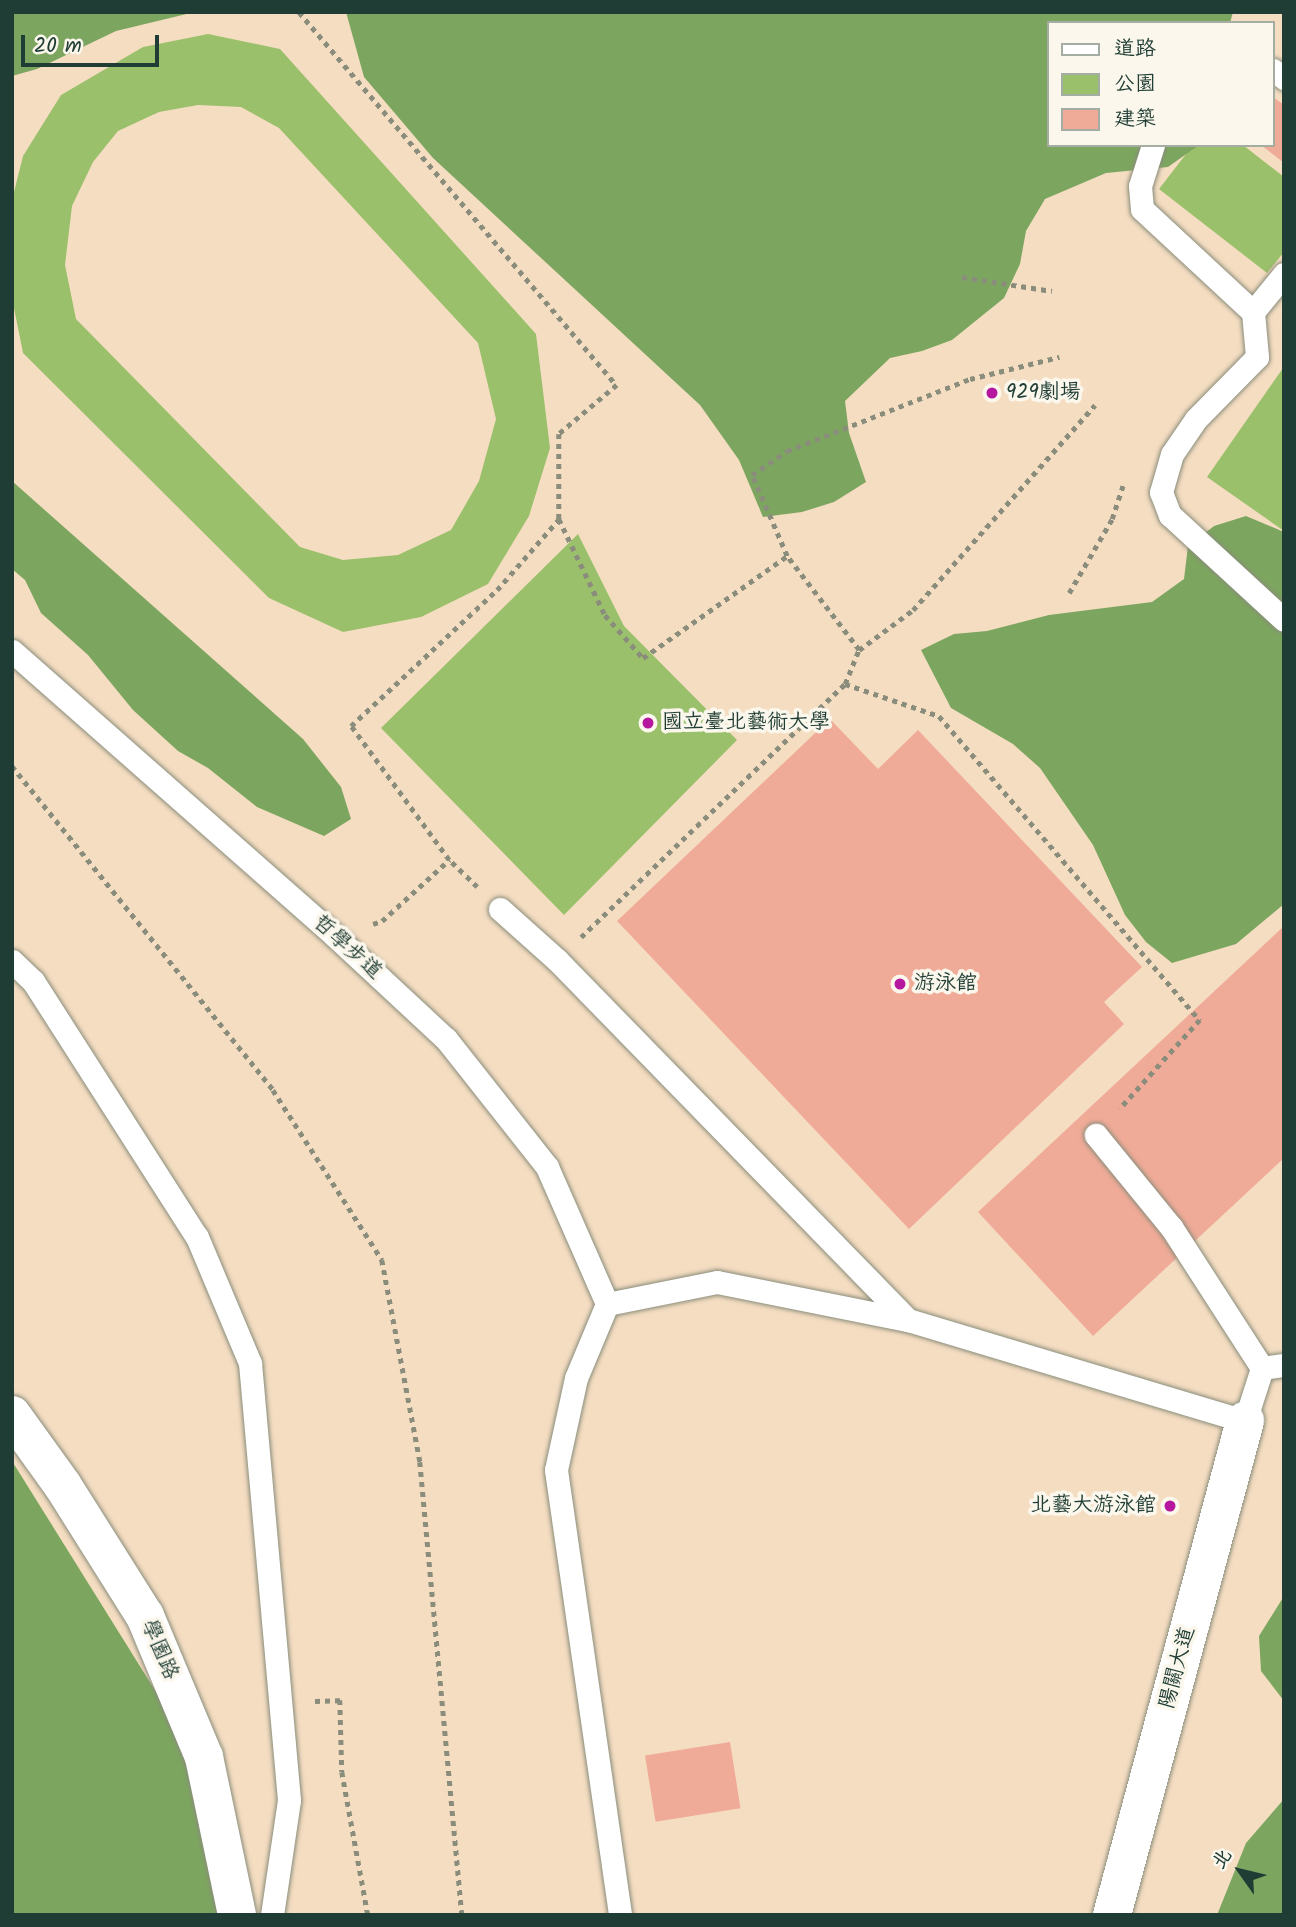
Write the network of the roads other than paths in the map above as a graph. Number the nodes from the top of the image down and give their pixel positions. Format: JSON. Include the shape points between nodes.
{"nodes":[{"id":1,"x":1152,"y":147,"type":"edge"},
{"id":2,"x":1284,"y":274,"type":"edge"},
{"id":3,"x":1253,"y":312,"type":"junction"},
{"id":4,"x":1284,"y":620,"type":"edge"},
{"id":5,"x":12,"y":651,"type":"edge"},
{"id":6,"x":500,"y":909,"type":"dead end"},
{"id":7,"x":12,"y":961,"type":"edge"},
{"id":8,"x":1096,"y":1135,"type":"road end"},
{"id":9,"x":607,"y":1304,"type":"junction"},
{"id":10,"x":908,"y":1321,"type":"junction"},
{"id":11,"x":1273,"y":1367,"type":"edge"},
{"id":12,"x":12,"y":1415,"type":"edge"},
{"id":13,"x":1245,"y":1421,"type":"junction"},
{"id":14,"x":237,"y":1915,"type":"edge"},
{"id":15,"x":272,"y":1915,"type":"edge"},
{"id":16,"x":620,"y":1915,"type":"edge"},
{"id":17,"x":1112,"y":1915,"type":"edge"}],
"edges":[{"from":1,"to":3,"type":"lane","via":[[1140,186],[1142,209]]},
{"from":2,"to":3,"type":"lane"},
{"from":3,"to":4,"type":"lane","via":[[1257,357],[1196,419],[1172,454],[1161,492],[1170,515]]},
{"from":5,"to":9,"type":"lane","name":"哲學步道","via":[[446,1039],[547,1167]]},
{"from":6,"to":10,"type":"lane","via":[[557,961]]},
{"from":7,"to":15,"type":"lane","via":[[33,981],[197,1237],[250,1363],[289,1800]]},
{"from":8,"to":11,"type":"lane","via":[[1171,1227]]},
{"from":9,"to":10,"type":"lane","via":[[717,1282]]},
{"from":9,"to":16,"type":"lane","via":[[576,1378],[556,1470]]},
{"from":10,"to":13,"type":"lane"},
{"from":11,"to":13,"type":"lane"},
{"from":12,"to":14,"type":"street","name":"學園路","via":[[145,1616],[204,1757]]},
{"from":13,"to":17,"type":"street","name":"陽關大道"}]}
